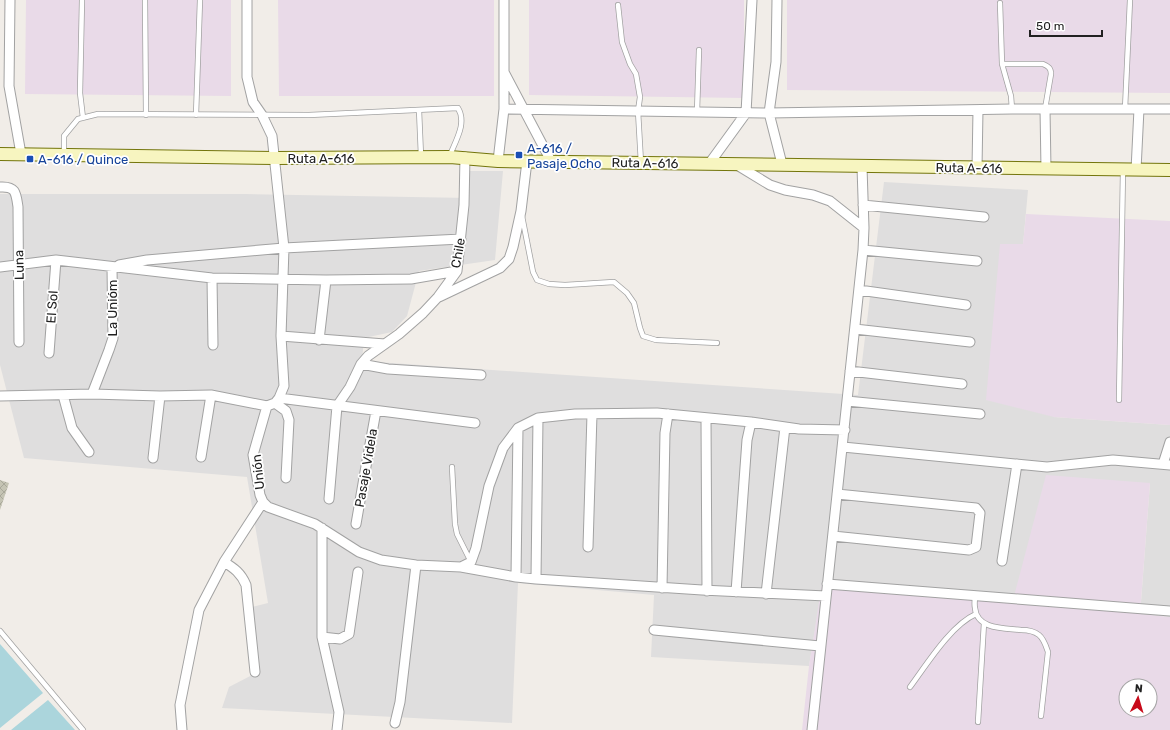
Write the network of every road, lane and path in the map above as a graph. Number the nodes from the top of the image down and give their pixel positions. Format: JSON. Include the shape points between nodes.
{"nodes":[{"id":1,"x":10,"y":0,"type":"edge"},
{"id":2,"x":82,"y":0,"type":"edge"},
{"id":3,"x":145,"y":0,"type":"edge"},
{"id":4,"x":200,"y":0,"type":"edge"},
{"id":5,"x":247,"y":0,"type":"edge"},
{"id":6,"x":504,"y":0,"type":"edge"},
{"id":7,"x":752,"y":0,"type":"edge"},
{"id":8,"x":778,"y":0,"type":"edge"},
{"id":9,"x":1130,"y":0,"type":"edge"},
{"id":10,"x":1000,"y":3,"type":"dead end"},
{"id":11,"x":618,"y":5,"type":"dead end"},
{"id":12,"x":699,"y":50,"type":"dead end"},
{"id":13,"x":1002,"y":64,"type":"junction"},
{"id":14,"x":504,"y":71,"type":"junction"},
{"id":15,"x":504,"y":109,"type":"junction"},
{"id":16,"x":524,"y":109,"type":"junction"},
{"id":17,"x":1012,"y":109,"type":"junction"},
{"id":18,"x":1045,"y":109,"type":"junction"},
{"id":19,"x":1125,"y":109,"type":"junction"},
{"id":20,"x":1139,"y":109,"type":"junction"},
{"id":21,"x":1170,"y":109,"type":"edge"},
{"id":22,"x":419,"y":110,"type":"junction"},
{"id":23,"x":978,"y":110,"type":"junction"},
{"id":24,"x":638,"y":111,"type":"junction"},
{"id":25,"x":697,"y":112,"type":"junction"},
{"id":26,"x":746,"y":113,"type":"junction"},
{"id":27,"x":769,"y":113,"type":"junction"},
{"id":28,"x":146,"y":115,"type":"junction"},
{"id":29,"x":196,"y":115,"type":"junction"},
{"id":30,"x":262,"y":115,"type":"junction"},
{"id":31,"x":83,"y":118,"type":"junction"},
{"id":32,"x":0,"y":154,"type":"edge"},
{"id":33,"x":21,"y":154,"type":"junction"},
{"id":34,"x":64,"y":155,"type":"junction"},
{"id":35,"x":421,"y":157,"type":"junction"},
{"id":36,"x":450,"y":157,"type":"junction"},
{"id":37,"x":465,"y":157,"type":"junction"},
{"id":38,"x":275,"y":158,"type":"junction"},
{"id":39,"x":498,"y":161,"type":"junction"},
{"id":40,"x":527,"y":161,"type":"junction"},
{"id":41,"x":551,"y":161,"type":"junction"},
{"id":42,"x":641,"y":163,"type":"junction"},
{"id":43,"x":709,"y":164,"type":"junction"},
{"id":44,"x":736,"y":164,"type":"junction"},
{"id":45,"x":782,"y":164,"type":"junction"},
{"id":46,"x":862,"y":167,"type":"junction"},
{"id":47,"x":977,"y":168,"type":"junction"},
{"id":48,"x":1046,"y":169,"type":"junction"},
{"id":49,"x":1123,"y":170,"type":"junction"},
{"id":50,"x":1136,"y":170,"type":"junction"},
{"id":51,"x":1170,"y":170,"type":"edge"},
{"id":52,"x":0,"y":187,"type":"edge"},
{"id":53,"x":863,"y":205,"type":"junction"},
{"id":54,"x":521,"y":211,"type":"junction"},
{"id":55,"x":984,"y":217,"type":"dead end"},
{"id":56,"x":864,"y":228,"type":"junction"},
{"id":57,"x":461,"y":239,"type":"junction"},
{"id":58,"x":284,"y":248,"type":"junction"},
{"id":59,"x":863,"y":250,"type":"junction"},
{"id":60,"x":56,"y":260,"type":"junction"},
{"id":61,"x":977,"y":261,"type":"dead end"},
{"id":62,"x":19,"y":265,"type":"junction"},
{"id":63,"x":0,"y":267,"type":"edge"},
{"id":64,"x":112,"y":267,"type":"junction"},
{"id":65,"x":457,"y":271,"type":"junction"},
{"id":66,"x":212,"y":278,"type":"junction"},
{"id":67,"x":284,"y":279,"type":"junction"},
{"id":68,"x":326,"y":280,"type":"junction"},
{"id":69,"x":859,"y":290,"type":"junction"},
{"id":70,"x":438,"y":297,"type":"junction"},
{"id":71,"x":966,"y":305,"type":"dead end"},
{"id":72,"x":855,"y":329,"type":"junction"},
{"id":73,"x":281,"y":336,"type":"junction"},
{"id":74,"x":319,"y":340,"type":"junction"},
{"id":75,"x":19,"y":342,"type":"dead end"},
{"id":76,"x":970,"y":342,"type":"dead end"},
{"id":77,"x":717,"y":343,"type":"dead end"},
{"id":78,"x":385,"y":344,"type":"junction"},
{"id":79,"x":213,"y":346,"type":"dead end"},
{"id":80,"x":49,"y":353,"type":"dead end"},
{"id":81,"x":361,"y":364,"type":"junction"},
{"id":82,"x":850,"y":371,"type":"junction"},
{"id":83,"x":481,"y":375,"type":"dead end"},
{"id":84,"x":962,"y":384,"type":"dead end"},
{"id":85,"x":92,"y":394,"type":"junction"},
{"id":86,"x":63,"y":395,"type":"junction"},
{"id":87,"x":211,"y":395,"type":"junction"},
{"id":88,"x":0,"y":396,"type":"edge"},
{"id":89,"x":160,"y":396,"type":"junction"},
{"id":90,"x":1119,"y":400,"type":"dead end"},
{"id":91,"x":847,"y":401,"type":"junction"},
{"id":92,"x":274,"y":402,"type":"junction"},
{"id":93,"x":337,"y":406,"type":"junction"},
{"id":94,"x":376,"y":411,"type":"junction"},
{"id":95,"x":592,"y":414,"type":"junction"},
{"id":96,"x":668,"y":414,"type":"junction"},
{"id":97,"x":980,"y":414,"type":"dead end"},
{"id":98,"x":538,"y":418,"type":"junction"},
{"id":99,"x":706,"y":419,"type":"junction"},
{"id":100,"x":751,"y":422,"type":"junction"},
{"id":101,"x":475,"y":423,"type":"dead end"},
{"id":102,"x":785,"y":427,"type":"junction"},
{"id":103,"x":518,"y":428,"type":"junction"},
{"id":104,"x":844,"y":430,"type":"junction"},
{"id":105,"x":1170,"y":442,"type":"edge"},
{"id":106,"x":843,"y":447,"type":"junction"},
{"id":107,"x":89,"y":452,"type":"dead end"},
{"id":108,"x":201,"y":457,"type":"dead end"},
{"id":109,"x":153,"y":458,"type":"dead end"},
{"id":110,"x":1017,"y":464,"type":"junction"},
{"id":111,"x":1167,"y":465,"type":"edge"},
{"id":112,"x":452,"y":467,"type":"dead end"},
{"id":113,"x":286,"y":478,"type":"dead end"},
{"id":114,"x":837,"y":494,"type":"junction"},
{"id":115,"x":329,"y":499,"type":"dead end"},
{"id":116,"x":263,"y":502,"type":"junction"},
{"id":117,"x":356,"y":524,"type":"dead end"},
{"id":118,"x":322,"y":528,"type":"junction"},
{"id":119,"x":833,"y":536,"type":"junction"},
{"id":120,"x":588,"y":548,"type":"dead end"},
{"id":121,"x":1002,"y":561,"type":"dead end"},
{"id":122,"x":224,"y":562,"type":"junction"},
{"id":123,"x":471,"y":562,"type":"junction"},
{"id":124,"x":416,"y":565,"type":"junction"},
{"id":125,"x":461,"y":567,"type":"junction"},
{"id":126,"x":358,"y":572,"type":"dead end"},
{"id":127,"x":516,"y":577,"type":"junction"},
{"id":128,"x":536,"y":579,"type":"junction"},
{"id":129,"x":827,"y":584,"type":"junction"},
{"id":130,"x":662,"y":588,"type":"junction"},
{"id":131,"x":707,"y":591,"type":"junction"},
{"id":132,"x":736,"y":592,"type":"junction"},
{"id":133,"x":766,"y":594,"type":"junction"},
{"id":134,"x":975,"y":595,"type":"junction"},
{"id":135,"x":826,"y":596,"type":"junction"},
{"id":136,"x":1170,"y":611,"type":"edge"},
{"id":137,"x":976,"y":614,"type":"junction"},
{"id":138,"x":984,"y":623,"type":"junction"},
{"id":139,"x":654,"y":630,"type":"dead end"},
{"id":140,"x":0,"y":631,"type":"edge"},
{"id":141,"x":322,"y":637,"type":"junction"},
{"id":142,"x":820,"y":646,"type":"junction"},
{"id":143,"x":255,"y":672,"type":"dead end"},
{"id":144,"x":910,"y":686,"type":"dead end"},
{"id":145,"x":1041,"y":716,"type":"dead end"},
{"id":146,"x":978,"y":722,"type":"dead end"},
{"id":147,"x":395,"y":723,"type":"dead end"},
{"id":148,"x":83,"y":730,"type":"edge"},
{"id":149,"x":182,"y":730,"type":"edge"},
{"id":150,"x":337,"y":730,"type":"edge"},
{"id":151,"x":812,"y":730,"type":"edge"}],
"edges":[{"from":1,"to":33,"type":"street","via":[[9,86]]},
{"from":2,"to":31,"type":"lane","via":[[80,93]]},
{"from":3,"to":28,"type":"lane"},
{"from":4,"to":29,"type":"lane"},
{"from":5,"to":30,"type":"street","name":"Unión","via":[[247,77],[253,102]]},
{"from":6,"to":14,"type":"street"},
{"from":7,"to":26,"type":"street"},
{"from":8,"to":27,"type":"street","via":[[776,62]]},
{"from":9,"to":19,"type":"lane"},
{"from":10,"to":13,"type":"lane"},
{"from":11,"to":24,"type":"lane","via":[[622,42],[636,74],[640,97]]},
{"from":12,"to":25,"type":"lane"},
{"from":13,"to":17,"type":"lane"},
{"from":13,"to":18,"type":"lane","via":[[1048,66],[1051,74]]},
{"from":14,"to":15,"type":"street"},
{"from":14,"to":16,"type":"street"},
{"from":15,"to":16,"type":"street"},
{"from":15,"to":39,"type":"street"},
{"from":16,"to":24,"type":"street"},
{"from":16,"to":41,"type":"street"},
{"from":17,"to":18,"type":"street"},
{"from":17,"to":23,"type":"street"},
{"from":18,"to":19,"type":"street"},
{"from":18,"to":48,"type":"street"},
{"from":19,"to":20,"type":"street"},
{"from":20,"to":21,"type":"street"},
{"from":20,"to":50,"type":"street"},
{"from":22,"to":30,"type":"lane","via":[[309,116]]},
{"from":22,"to":35,"type":"lane"},
{"from":22,"to":36,"type":"lane","via":[[458,108],[462,123]]},
{"from":23,"to":27,"type":"street"},
{"from":23,"to":47,"type":"street"},
{"from":24,"to":25,"type":"street"},
{"from":24,"to":42,"type":"lane"},
{"from":25,"to":26,"type":"street"},
{"from":26,"to":27,"type":"street"},
{"from":26,"to":43,"type":"street"},
{"from":27,"to":45,"type":"street"},
{"from":28,"to":29,"type":"lane"},
{"from":28,"to":31,"type":"lane","via":[[98,114]]},
{"from":29,"to":30,"type":"lane"},
{"from":30,"to":38,"type":"street","name":"Unión","via":[[272,136]]},
{"from":31,"to":34,"type":"lane","via":[[78,119],[64,136]]},
{"from":32,"to":33,"type":"main road","name":"Ruta A-616"},
{"from":33,"to":34,"type":"main road","name":"Ruta A-616"},
{"from":34,"to":38,"type":"main road","name":"Ruta A-616"},
{"from":35,"to":36,"type":"main road","name":"Ruta A-616"},
{"from":35,"to":38,"type":"main road","name":"Ruta A-616"},
{"from":36,"to":37,"type":"main road","name":"Ruta A-616"},
{"from":37,"to":39,"type":"main road","name":"Ruta A-616"},
{"from":37,"to":57,"type":"street","name":"Chile"},
{"from":38,"to":58,"type":"street","name":"Unión"},
{"from":39,"to":40,"type":"main road","name":"Ruta A-616"},
{"from":40,"to":41,"type":"main road","name":"Ruta A-616"},
{"from":40,"to":54,"type":"street"},
{"from":41,"to":42,"type":"main road","name":"Ruta A-616"},
{"from":42,"to":43,"type":"main road","name":"Ruta A-616"},
{"from":43,"to":44,"type":"main road","name":"Ruta A-616"},
{"from":44,"to":45,"type":"main road","name":"Ruta A-616"},
{"from":44,"to":56,"type":"street","via":[[770,185],[830,201]]},
{"from":45,"to":46,"type":"main road","name":"Ruta A-616"},
{"from":46,"to":47,"type":"main road","name":"Ruta A-616"},
{"from":46,"to":53,"type":"street"},
{"from":47,"to":48,"type":"main road","name":"Ruta A-616"},
{"from":48,"to":49,"type":"main road","name":"Ruta A-616"},
{"from":49,"to":50,"type":"main road","name":"Ruta A-616"},
{"from":49,"to":90,"type":"lane"},
{"from":50,"to":51,"type":"main road","name":"Ruta A-616"},
{"from":52,"to":62,"type":"street","name":"Luna","via":[[8,186],[14,189],[16,196]]},
{"from":53,"to":55,"type":"street"},
{"from":53,"to":56,"type":"street"},
{"from":54,"to":70,"type":"street","via":[[509,259],[500,268]]},
{"from":54,"to":77,"type":"lane","via":[[533,272],[538,280],[565,285],[614,282],[627,292],[634,303],[644,336],[656,340]]},
{"from":56,"to":59,"type":"street"},
{"from":57,"to":58,"type":"street"},
{"from":57,"to":65,"type":"street","name":"Chile"},
{"from":58,"to":64,"type":"street","via":[[147,260]]},
{"from":58,"to":67,"type":"street","name":"Unión"},
{"from":59,"to":61,"type":"street"},
{"from":59,"to":69,"type":"street"},
{"from":60,"to":62,"type":"street"},
{"from":60,"to":64,"type":"street"},
{"from":60,"to":80,"type":"street","name":"El Sol"},
{"from":62,"to":63,"type":"street"},
{"from":62,"to":75,"type":"street","name":"Luna"},
{"from":64,"to":66,"type":"street"},
{"from":64,"to":85,"type":"street","name":"La Unióm","via":[[113,338]]},
{"from":65,"to":68,"type":"street","via":[[411,279]]},
{"from":65,"to":70,"type":"street","name":"Chile"},
{"from":66,"to":67,"type":"street"},
{"from":66,"to":79,"type":"street"},
{"from":67,"to":68,"type":"street"},
{"from":67,"to":73,"type":"street","name":"Unión"},
{"from":68,"to":74,"type":"street"},
{"from":69,"to":71,"type":"street"},
{"from":69,"to":72,"type":"street"},
{"from":70,"to":78,"type":"street","name":"Chile","via":[[423,313]]},
{"from":72,"to":76,"type":"street"},
{"from":72,"to":82,"type":"street"},
{"from":73,"to":74,"type":"street"},
{"from":73,"to":92,"type":"street","name":"Unión","via":[[284,386]]},
{"from":74,"to":78,"type":"street"},
{"from":78,"to":81,"type":"street","name":"Chile"},
{"from":81,"to":83,"type":"street","via":[[388,369]]},
{"from":81,"to":93,"type":"street","name":"Chile"},
{"from":82,"to":84,"type":"street"},
{"from":82,"to":91,"type":"street"},
{"from":85,"to":86,"type":"street"},
{"from":85,"to":89,"type":"street"},
{"from":86,"to":88,"type":"street"},
{"from":86,"to":107,"type":"street","via":[[72,428]]},
{"from":87,"to":89,"type":"street"},
{"from":87,"to":92,"type":"street"},
{"from":87,"to":108,"type":"street"},
{"from":89,"to":109,"type":"street"},
{"from":91,"to":97,"type":"street"},
{"from":91,"to":104,"type":"street"},
{"from":92,"to":93,"type":"street"},
{"from":92,"to":113,"type":"street","via":[[286,411],[289,420]]},
{"from":92,"to":116,"type":"street","name":"Unión","via":[[253,455]]},
{"from":93,"to":94,"type":"street"},
{"from":93,"to":115,"type":"street"},
{"from":94,"to":101,"type":"street"},
{"from":94,"to":117,"type":"street","name":"Pasaje Videla"},
{"from":95,"to":96,"type":"street"},
{"from":95,"to":98,"type":"street"},
{"from":95,"to":120,"type":"street"},
{"from":96,"to":99,"type":"street"},
{"from":96,"to":130,"type":"street","via":[[665,433]]},
{"from":98,"to":103,"type":"street"},
{"from":98,"to":128,"type":"street"},
{"from":99,"to":100,"type":"street"},
{"from":99,"to":131,"type":"street"},
{"from":100,"to":102,"type":"street"},
{"from":100,"to":132,"type":"street","via":[[747,440]]},
{"from":102,"to":104,"type":"street"},
{"from":102,"to":133,"type":"street"},
{"from":103,"to":123,"type":"street","via":[[502,448],[489,486]]},
{"from":103,"to":127,"type":"street"},
{"from":104,"to":106,"type":"street"},
{"from":105,"to":111,"type":"street"},
{"from":106,"to":110,"type":"street"},
{"from":106,"to":114,"type":"street"},
{"from":110,"to":111,"type":"street","via":[[1047,466],[1114,460]]},
{"from":110,"to":121,"type":"street"},
{"from":112,"to":123,"type":"lane","via":[[457,534]]},
{"from":114,"to":119,"type":"street"},
{"from":114,"to":119,"type":"street","via":[[976,508],[980,512],[976,547],[969,550]]},
{"from":116,"to":118,"type":"street","name":"Unión","via":[[268,507]]},
{"from":116,"to":122,"type":"street"},
{"from":118,"to":124,"type":"street","name":"Unión","via":[[359,552],[382,560]]},
{"from":118,"to":141,"type":"street"},
{"from":119,"to":129,"type":"street"},
{"from":122,"to":143,"type":"street","via":[[236,569],[246,585]]},
{"from":122,"to":149,"type":"street","via":[[203,600],[195,624],[180,705]]},
{"from":123,"to":125,"type":"street"},
{"from":124,"to":125,"type":"street","name":"Unión"},
{"from":124,"to":147,"type":"street","via":[[400,702]]},
{"from":125,"to":127,"type":"street","name":"Unión"},
{"from":126,"to":141,"type":"street","via":[[348,634],[340,639]]},
{"from":127,"to":128,"type":"street","name":"Unión"},
{"from":128,"to":130,"type":"street","name":"Unión"},
{"from":129,"to":134,"type":"street"},
{"from":129,"to":135,"type":"street"},
{"from":130,"to":131,"type":"street","name":"Unión"},
{"from":131,"to":132,"type":"street","name":"Unión"},
{"from":132,"to":133,"type":"street","name":"Unión"},
{"from":133,"to":135,"type":"street","name":"Unión"},
{"from":134,"to":136,"type":"street"},
{"from":134,"to":137,"type":"lane"},
{"from":135,"to":142,"type":"street"},
{"from":137,"to":138,"type":"lane"},
{"from":137,"to":144,"type":"lane","via":[[955,629]]},
{"from":138,"to":145,"type":"lane","via":[[1032,631],[1044,642],[1048,652]]},
{"from":138,"to":146,"type":"lane"},
{"from":139,"to":142,"type":"street"},
{"from":140,"to":148,"type":"lane"},
{"from":141,"to":150,"type":"street","via":[[339,712]]},
{"from":142,"to":151,"type":"street"}]}
